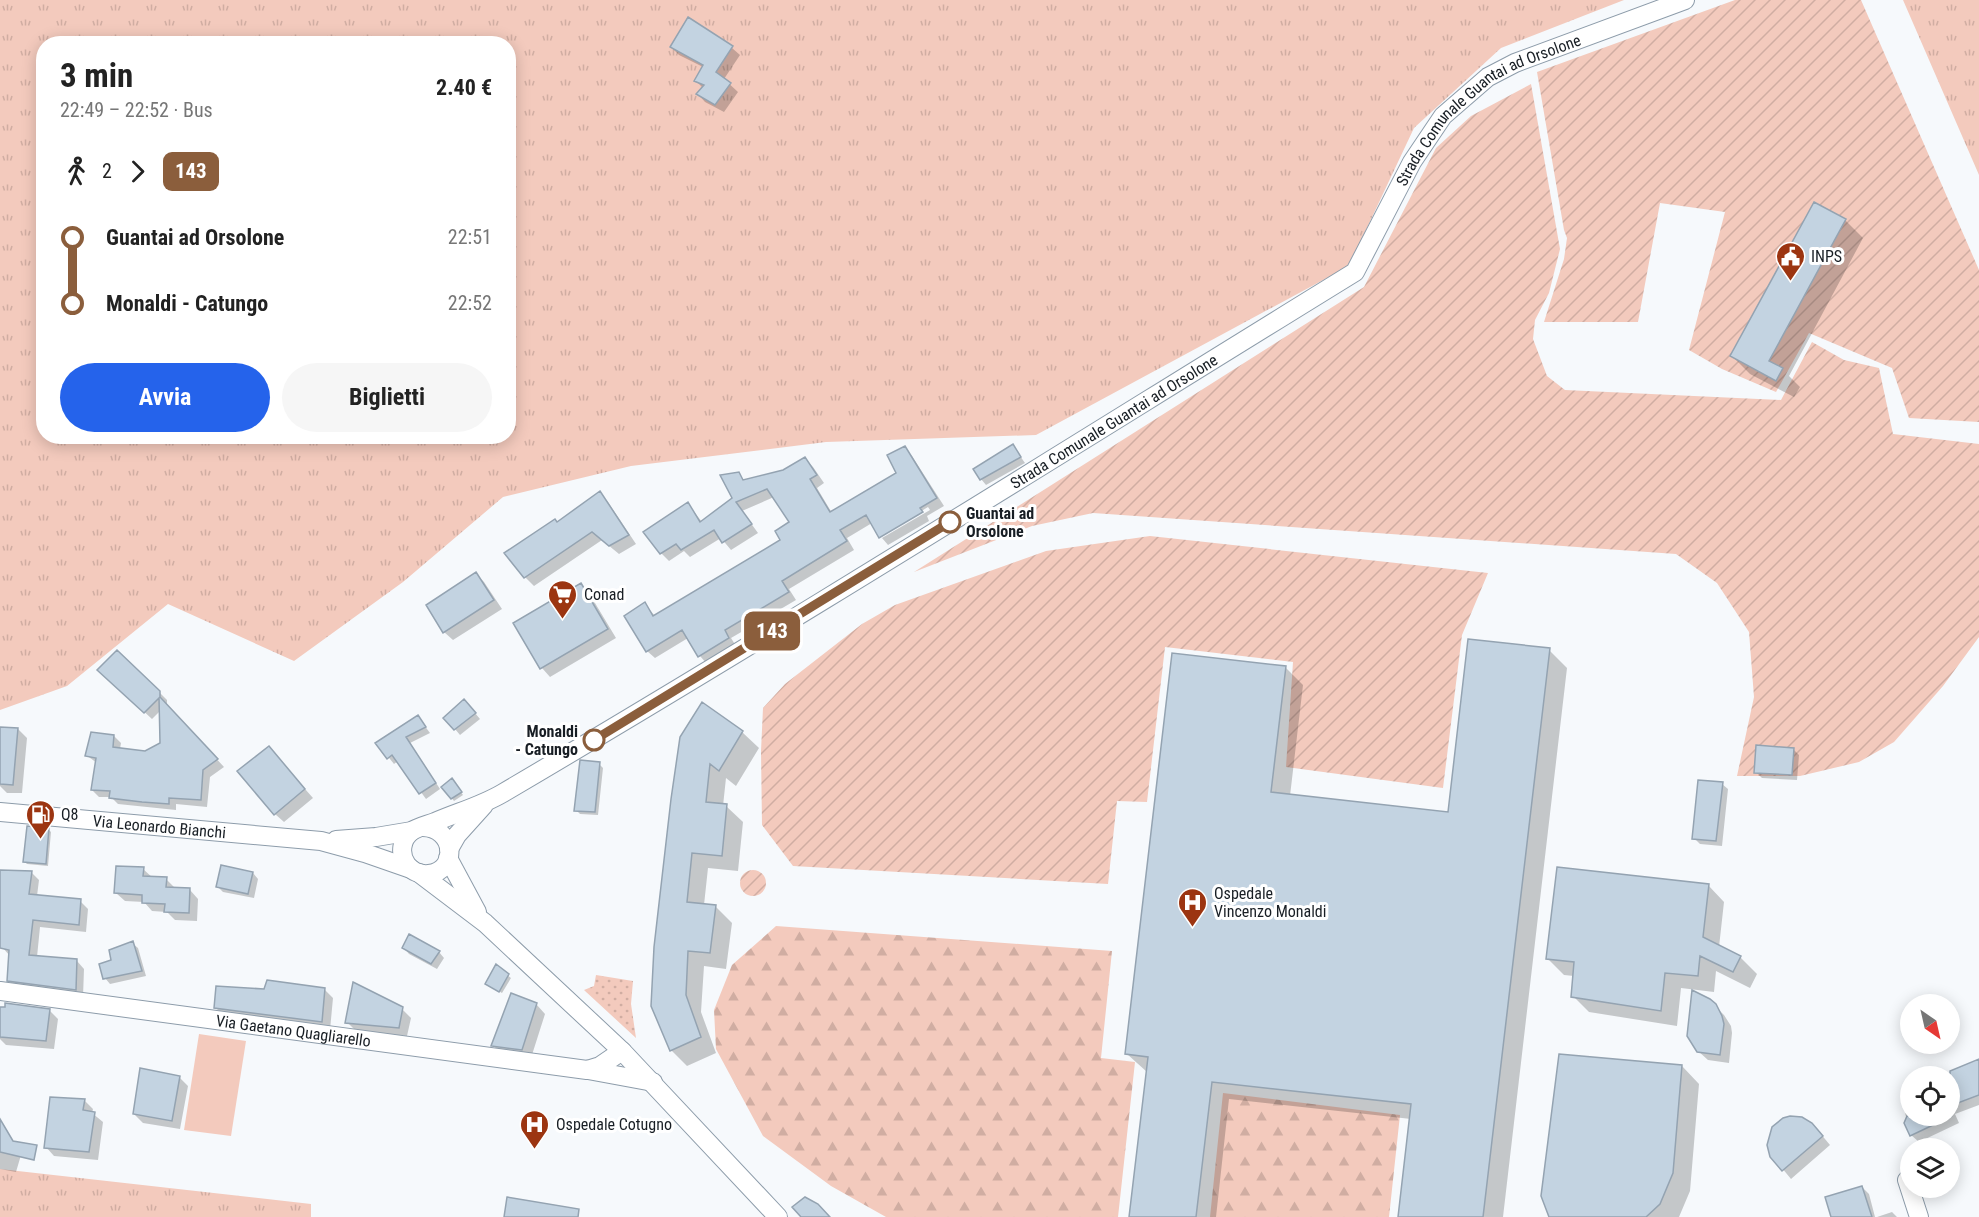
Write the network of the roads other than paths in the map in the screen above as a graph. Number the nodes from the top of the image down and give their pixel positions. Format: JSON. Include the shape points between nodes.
{"nodes":[{"id":1,"x":1685,"y":0,"type":"edge"},
{"id":2,"x":485,"y":803,"type":"junction"},
{"id":3,"x":0,"y":812,"type":"edge"},
{"id":4,"x":417,"y":829,"type":"junction"},
{"id":5,"x":321,"y":841,"type":"junction"},
{"id":6,"x":449,"y":854,"type":"junction"},
{"id":7,"x":415,"y":871,"type":"junction"},
{"id":8,"x":485,"y":923,"type":"junction"},
{"id":9,"x":0,"y":992,"type":"edge"},
{"id":10,"x":622,"y":1051,"type":"junction"},
{"id":11,"x":587,"y":1070,"type":"junction"},
{"id":12,"x":653,"y":1082,"type":"junction"},
{"id":13,"x":1913,"y":1198,"type":"edge"},
{"id":14,"x":778,"y":1217,"type":"edge"},
{"id":15,"x":1919,"y":1217,"type":"edge"}],
"edges":[{"from":1,"to":2,"type":"street","name":"Strada Comunale Guantai ad Orsolone","via":[[1515,63],[1488,77],[1443,116],[1412,162],[1355,272],[643,711]]},
{"from":2,"to":4,"type":"street","name":"Strada Comunale Guantai ad Orsolone"},
{"from":2,"to":6,"type":"street","name":"Strada Comunale Guantai ad Orsolone","via":[[457,835]]},
{"from":3,"to":5,"type":"street","name":"Via Leonardo Bianchi"},
{"from":4,"to":5,"type":"street","name":"Via Leonardo Bianchi"},
{"from":4,"to":6,"type":"street","via":[[441,832]]},
{"from":4,"to":7,"type":"street","via":[[404,840],[402,849],[403,858]]},
{"from":5,"to":7,"type":"street","name":"Via Leonardo Bianchi"},
{"from":6,"to":7,"type":"street","via":[[436,872]]},
{"from":6,"to":8,"type":"street","via":[[472,905]]},
{"from":7,"to":8,"type":"street","name":"Via Leonardo Bianchi"},
{"from":8,"to":10,"type":"street"},
{"from":9,"to":11,"type":"street","name":"Via Gaetano Quagliarello"},
{"from":10,"to":11,"type":"street"},
{"from":10,"to":12,"type":"street"},
{"from":11,"to":12,"type":"street","name":"Via Gaetano Quagliarello"},
{"from":12,"to":14,"type":"street"},
{"from":13,"to":15,"type":"street"}]}
